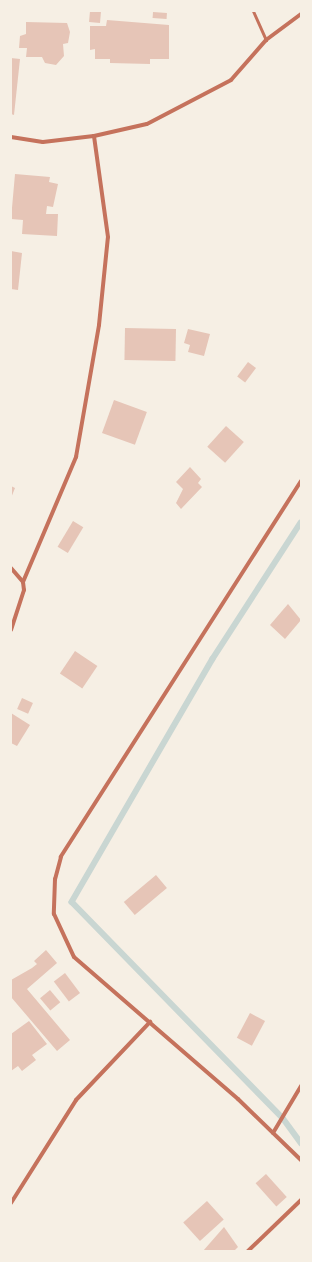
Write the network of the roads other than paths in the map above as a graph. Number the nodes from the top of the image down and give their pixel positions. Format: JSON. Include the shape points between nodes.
{"nodes":[{"id":1,"x":253,"y":11,"type":"edge"},
{"id":2,"x":301,"y":14,"type":"edge"},
{"id":3,"x":266,"y":40,"type":"junction"},
{"id":4,"x":94,"y":136,"type":"junction"},
{"id":5,"x":11,"y":137,"type":"edge"},
{"id":6,"x":301,"y":481,"type":"edge"},
{"id":7,"x":11,"y":568,"type":"edge"},
{"id":8,"x":23,"y":582,"type":"junction"},
{"id":9,"x":11,"y":630,"type":"edge"},
{"id":10,"x":150,"y":1022,"type":"junction"},
{"id":11,"x":301,"y":1086,"type":"edge"},
{"id":12,"x":273,"y":1133,"type":"junction"},
{"id":13,"x":301,"y":1160,"type":"edge"},
{"id":14,"x":301,"y":1200,"type":"edge"},
{"id":15,"x":11,"y":1203,"type":"edge"},
{"id":16,"x":248,"y":1251,"type":"edge"}],
"edges":[{"from":1,"to":3,"type":"lane"},
{"from":2,"to":3,"type":"street"},
{"from":3,"to":4,"type":"street","via":[[231,80],[147,124]]},
{"from":4,"to":5,"type":"street","via":[[42,142]]},
{"from":4,"to":8,"type":"street","via":[[108,237],[99,325],[76,457]]},
{"from":6,"to":10,"type":"street","via":[[76,832],[54,879],[54,914],[74,957]]},
{"from":7,"to":8,"type":"street"},
{"from":8,"to":9,"type":"street","via":[[24,598]]},
{"from":10,"to":12,"type":"street"},
{"from":10,"to":15,"type":"street","via":[[76,1100]]},
{"from":11,"to":12,"type":"street"},
{"from":12,"to":13,"type":"street"},
{"from":14,"to":16,"type":"street"}]}
